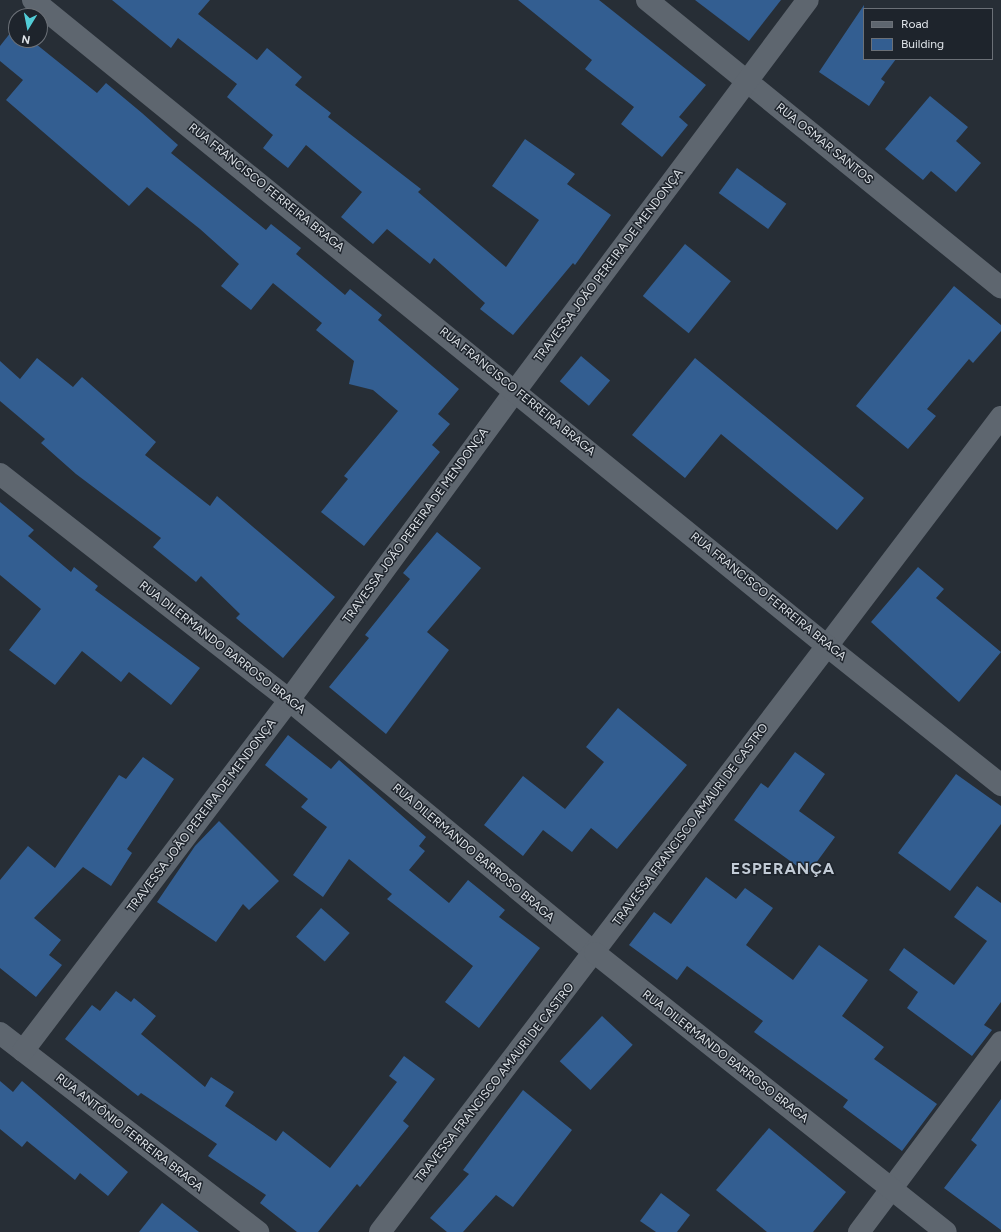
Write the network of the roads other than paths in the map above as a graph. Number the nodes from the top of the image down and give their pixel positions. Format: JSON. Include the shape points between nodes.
{"nodes":[{"id":1,"x":33,"y":0,"type":"edge"},
{"id":2,"x":647,"y":0,"type":"edge"},
{"id":3,"x":808,"y":0,"type":"edge"},
{"id":4,"x":746,"y":81,"type":"junction"},
{"id":5,"x":1001,"y":288,"type":"edge"},
{"id":6,"x":516,"y":390,"type":"junction"},
{"id":7,"x":1001,"y":418,"type":"edge"},
{"id":8,"x":0,"y":474,"type":"edge"},
{"id":9,"x":827,"y":646,"type":"junction"},
{"id":10,"x":289,"y":700,"type":"junction"},
{"id":11,"x":1001,"y":785,"type":"edge"},
{"id":12,"x":595,"y":953,"type":"junction"},
{"id":13,"x":0,"y":1033,"type":"edge"},
{"id":14,"x":1001,"y":1042,"type":"edge"},
{"id":15,"x":22,"y":1051,"type":"junction"},
{"id":16,"x":891,"y":1189,"type":"junction"},
{"id":17,"x":258,"y":1232,"type":"edge"},
{"id":18,"x":380,"y":1232,"type":"edge"},
{"id":19,"x":858,"y":1232,"type":"edge"},
{"id":20,"x":946,"y":1232,"type":"edge"}],
"edges":[{"from":1,"to":6,"type":"street","name":"RUA FRANCISCO FERREIRA BRAGA"},
{"from":2,"to":4,"type":"street","name":"RUA OSMAR SANTOS"},
{"from":3,"to":4,"type":"street","name":"TRAVESSA JOÃO PEREIRA DE MENDONÇA"},
{"from":4,"to":5,"type":"street","name":"RUA OSMAR SANTOS"},
{"from":4,"to":6,"type":"street","name":"TRAVESSA JOÃO PEREIRA DE MENDONÇA"},
{"from":6,"to":9,"type":"street","name":"RUA FRANCISCO FERREIRA BRAGA"},
{"from":6,"to":10,"type":"street","name":"TRAVESSA JOÃO PEREIRA DE MENDONÇA"},
{"from":7,"to":9,"type":"street","name":"TRAVESSA FRANCISCO AMAURI DE CASTRO"},
{"from":8,"to":10,"type":"street","name":"RUA DILERMANDO BARROSO BRAGA"},
{"from":9,"to":11,"type":"street","name":"RUA FRANCISCO FERREIRA BRAGA"},
{"from":9,"to":12,"type":"street","name":"TRAVESSA FRANCISCO AMAURI DE CASTRO"},
{"from":10,"to":12,"type":"street","name":"RUA DILERMANDO BARROSO BRAGA"},
{"from":10,"to":15,"type":"street","name":"TRAVESSA JOÃO PEREIRA DE MENDONÇA"},
{"from":12,"to":16,"type":"street","name":"RUA DILERMANDO BARROSO BRAGA"},
{"from":12,"to":18,"type":"street","name":"TRAVESSA FRANCISCO AMAURI DE CASTRO"},
{"from":13,"to":15,"type":"street","name":"RUA ANTÔNIO FERREIRA BRAGA"},
{"from":14,"to":16,"type":"street"},
{"from":15,"to":17,"type":"street","name":"RUA ANTÔNIO FERREIRA BRAGA"},
{"from":16,"to":19,"type":"street"},
{"from":16,"to":20,"type":"street","name":"RUA DILERMANDO BARROSO BRAGA"}]}
